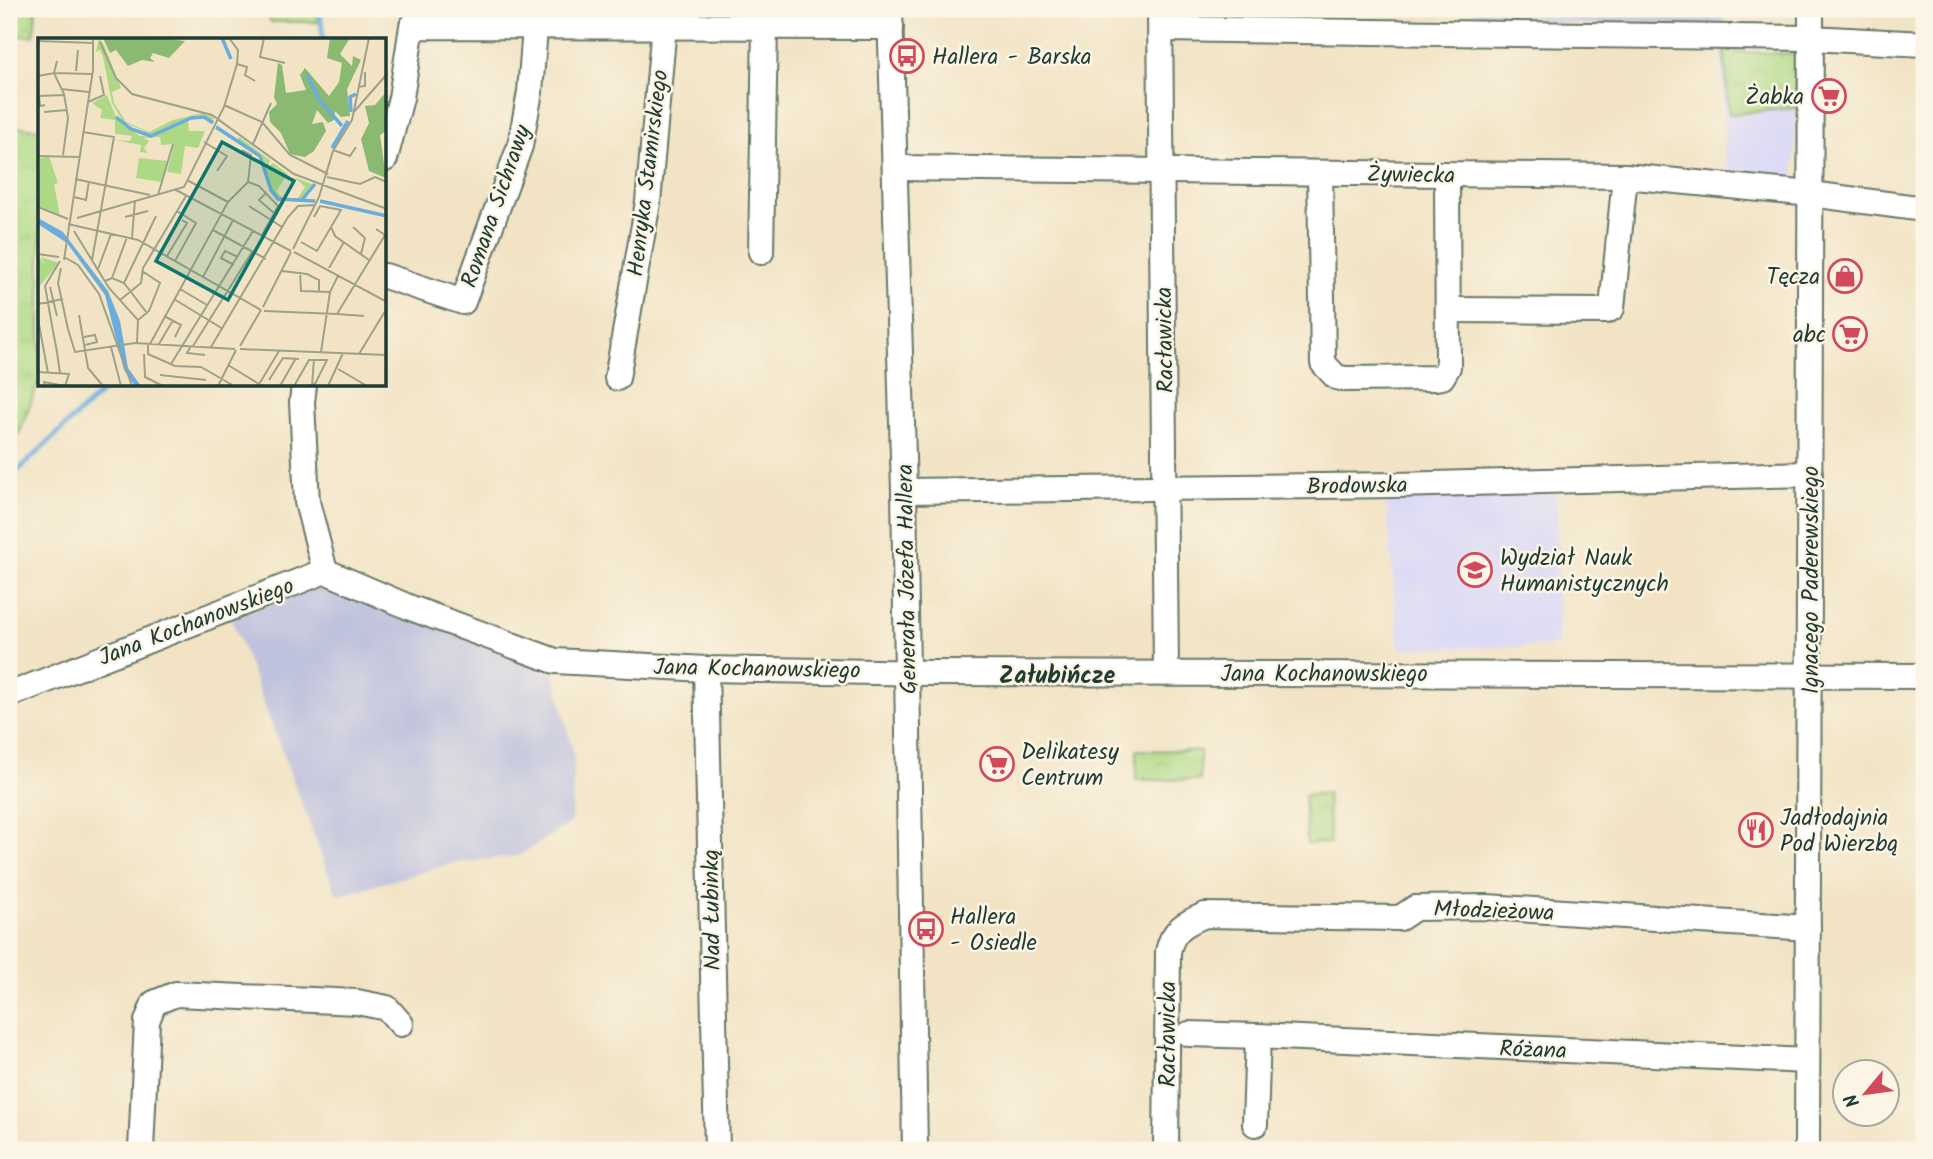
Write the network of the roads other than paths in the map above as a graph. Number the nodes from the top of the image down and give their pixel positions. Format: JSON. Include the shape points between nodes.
{"nodes":[{"id":1,"x":1811,"y":9,"type":"edge"},
{"id":2,"x":663,"y":18,"type":"edge"},
{"id":3,"x":890,"y":18,"type":"edge"},
{"id":4,"x":1161,"y":19,"type":"edge"},
{"id":5,"x":765,"y":25,"type":"junction"},
{"id":6,"x":535,"y":28,"type":"junction"},
{"id":7,"x":1811,"y":38,"type":"junction"},
{"id":8,"x":1924,"y":44,"type":"edge"},
{"id":9,"x":387,"y":151,"type":"edge"},
{"id":10,"x":895,"y":168,"type":"junction"},
{"id":11,"x":1162,"y":171,"type":"junction"},
{"id":12,"x":1320,"y":173,"type":"junction"},
{"id":13,"x":1447,"y":175,"type":"junction"},
{"id":14,"x":1625,"y":176,"type":"junction"},
{"id":15,"x":1811,"y":194,"type":"junction"},
{"id":16,"x":1924,"y":209,"type":"edge"},
{"id":17,"x":761,"y":252,"type":"dead end"},
{"id":18,"x":387,"y":277,"type":"edge"},
{"id":19,"x":1448,"y":310,"type":"junction"},
{"id":20,"x":617,"y":378,"type":"dead end"},
{"id":21,"x":304,"y":387,"type":"edge"},
{"id":22,"x":1810,"y":474,"type":"junction"},
{"id":23,"x":1165,"y":486,"type":"junction"},
{"id":24,"x":904,"y":491,"type":"junction"},
{"id":25,"x":326,"y":571,"type":"junction"},
{"id":26,"x":706,"y":669,"type":"junction"},
{"id":27,"x":908,"y":671,"type":"junction"},
{"id":28,"x":1166,"y":672,"type":"junction"},
{"id":29,"x":1810,"y":675,"type":"junction"},
{"id":30,"x":1924,"y":676,"type":"edge"},
{"id":31,"x":9,"y":695,"type":"edge"},
{"id":32,"x":1184,"y":924,"type":"joint"},
{"id":33,"x":1808,"y":928,"type":"junction"},
{"id":34,"x":401,"y":1024,"type":"dead end"},
{"id":35,"x":1189,"y":1034,"type":"dead end"},
{"id":36,"x":1258,"y":1036,"type":"junction"},
{"id":37,"x":1807,"y":1061,"type":"junction"},
{"id":38,"x":1255,"y":1124,"type":"dead end"},
{"id":39,"x":141,"y":1150,"type":"edge"},
{"id":40,"x":717,"y":1150,"type":"edge"},
{"id":41,"x":915,"y":1150,"type":"edge"},
{"id":42,"x":1166,"y":1150,"type":"edge"},
{"id":43,"x":1807,"y":1150,"type":"edge"}],
"edges":[{"from":1,"to":7,"type":"street","name":"Ignacego Paderewskiego"},
{"from":2,"to":5,"type":"street"},
{"from":2,"to":6,"type":"street"},
{"from":2,"to":20,"type":"street","name":"Henryka Stamirskiego","via":[[648,202]]},
{"from":3,"to":5,"type":"street"},
{"from":3,"to":10,"type":"street","name":"Generała Józefa Hallera"},
{"from":4,"to":7,"type":"street"},
{"from":4,"to":11,"type":"street","name":"Racławicka"},
{"from":5,"to":17,"type":"street"},
{"from":6,"to":9,"type":"street","via":[[412,26]]},
{"from":6,"to":18,"type":"street","name":"Romana Sichrawy","via":[[520,146],[463,302]]},
{"from":7,"to":8,"type":"street"},
{"from":7,"to":15,"type":"street","name":"Ignacego Paderewskiego"},
{"from":10,"to":11,"type":"street","name":"Żywiecka"},
{"from":10,"to":24,"type":"street","name":"Generała Józefa Hallera"},
{"from":11,"to":12,"type":"street","name":"Żywiecka"},
{"from":11,"to":23,"type":"street","name":"Racławicka"},
{"from":12,"to":13,"type":"street","name":"Żywiecka"},
{"from":12,"to":19,"type":"street","via":[[1327,370],[1345,379],[1442,377],[1448,367]]},
{"from":13,"to":14,"type":"street","name":"Żywiecka"},
{"from":13,"to":19,"type":"street"},
{"from":14,"to":15,"type":"street","name":"Żywiecka"},
{"from":14,"to":19,"type":"street","via":[[1612,308]]},
{"from":15,"to":16,"type":"street","name":"Żywiecka"},
{"from":15,"to":22,"type":"street","name":"Ignacego Paderewskiego"},
{"from":21,"to":25,"type":"street","via":[[307,502]]},
{"from":22,"to":23,"type":"street","name":"Brodowska"},
{"from":22,"to":29,"type":"street","name":"Ignacego Paderewskiego"},
{"from":23,"to":24,"type":"street","name":"Brodowska"},
{"from":23,"to":28,"type":"street","name":"Racławicka"},
{"from":24,"to":27,"type":"street","name":"Generała Józefa Hallera"},
{"from":25,"to":26,"type":"street","name":"Jana Kochanowskiego","via":[[555,661]]},
{"from":25,"to":31,"type":"street","name":"Jana Kochanowskiego"},
{"from":26,"to":27,"type":"street","name":"Jana Kochanowskiego"},
{"from":26,"to":40,"type":"street","name":"Nad Łubinką"},
{"from":27,"to":28,"type":"street","name":"Jana Kochanowskiego"},
{"from":27,"to":41,"type":"street","name":"Generała Józefa Hallera"},
{"from":28,"to":29,"type":"street","name":"Jana Kochanowskiego"},
{"from":29,"to":30,"type":"street","name":"Jana Kochanowskiego"},
{"from":29,"to":33,"type":"street","name":"Ignacego Paderewskiego"},
{"from":32,"to":33,"type":"street","name":"Młodzieżowa","via":[[1205,915],[1400,918],[1415,908],[1487,907]]},
{"from":32,"to":42,"type":"street","name":"Racławicka","via":[[1170,941],[1168,952]]},
{"from":33,"to":37,"type":"street","name":"Ignacego Paderewskiego"},
{"from":34,"to":39,"type":"street","via":[[387,1008],[357,1002],[176,995],[153,1003],[147,1021]]},
{"from":35,"to":36,"type":"street","name":"Różana"},
{"from":36,"to":37,"type":"street","name":"Różana"},
{"from":36,"to":38,"type":"street"},
{"from":37,"to":43,"type":"street","name":"Ignacego Paderewskiego"}]}
